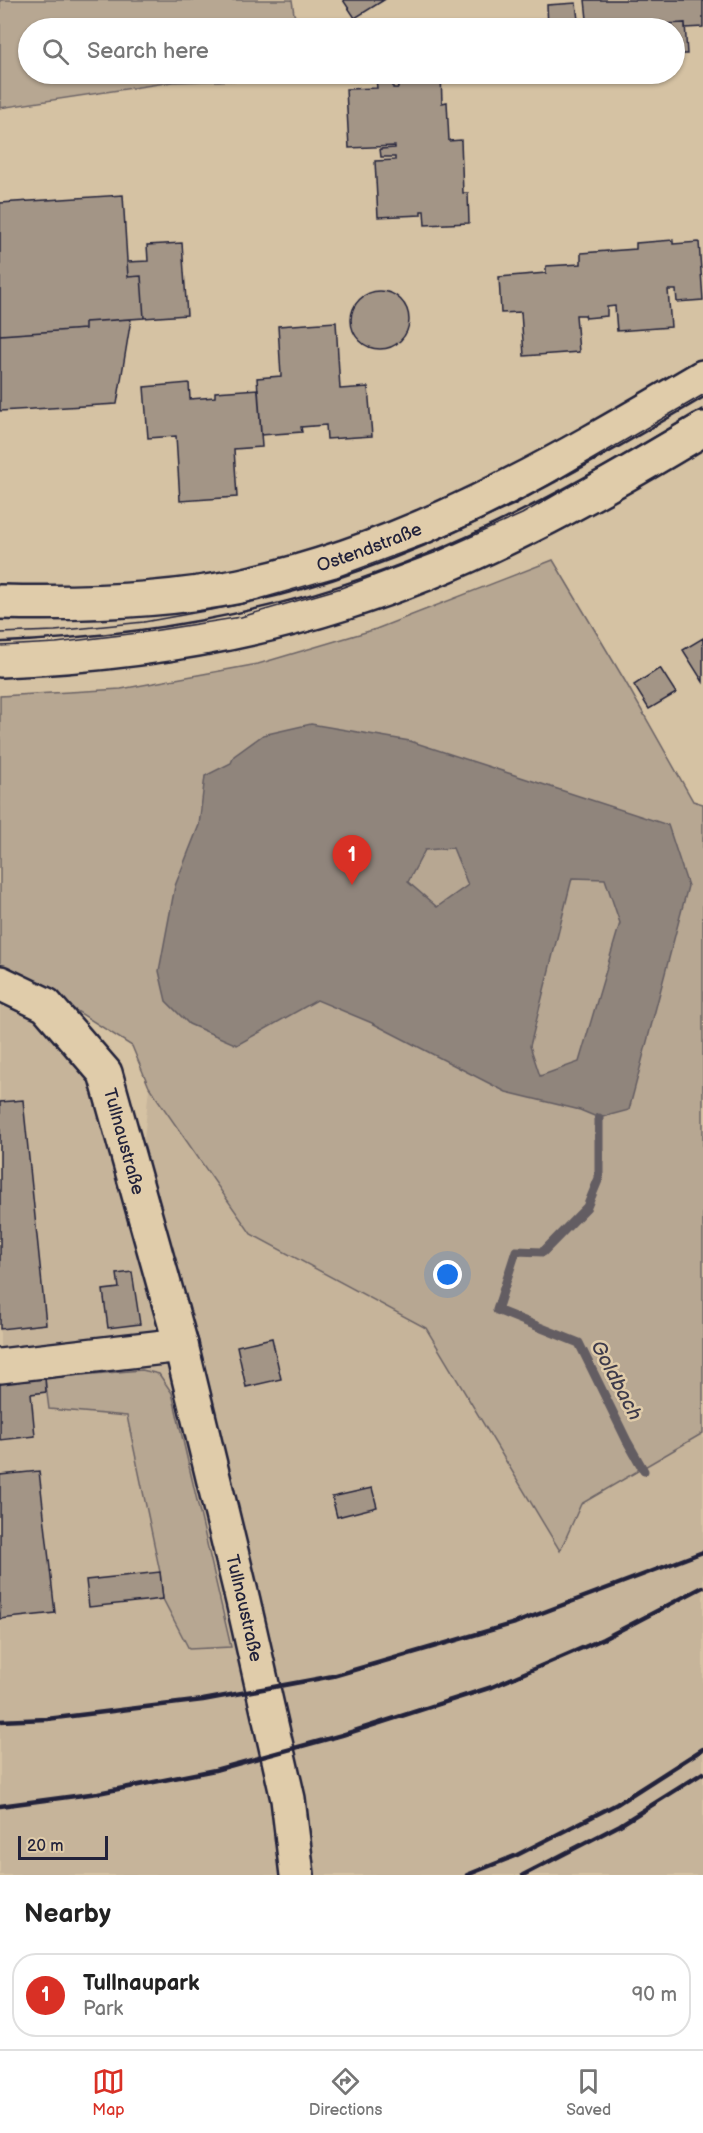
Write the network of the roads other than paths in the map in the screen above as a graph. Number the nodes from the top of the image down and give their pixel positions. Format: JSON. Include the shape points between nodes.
{"nodes":[{"id":1,"x":703,"y":377,"type":"edge"},
{"id":2,"x":703,"y":429,"type":"edge"},
{"id":3,"x":0,"y":602,"type":"edge"},
{"id":4,"x":0,"y":660,"type":"edge"},
{"id":5,"x":0,"y":983,"type":"edge"},
{"id":6,"x":181,"y":1345,"type":"junction"},
{"id":7,"x":0,"y":1366,"type":"edge"},
{"id":8,"x":297,"y":1875,"type":"edge"}],
"edges":[{"from":1,"to":3,"type":"main road","name":"Ostendstraße","via":[[494,495],[334,560],[208,591],[98,601]]},
{"from":2,"to":4,"type":"main road","via":[[538,523],[434,570],[346,603],[192,640],[96,654]]},
{"from":5,"to":6,"type":"main road","name":"Tullnaustraße","via":[[46,1005],[105,1073]]},
{"from":6,"to":7,"type":"main road"},
{"from":6,"to":8,"type":"main road","name":"Tullnaustraße","via":[[286,1787]]}]}
